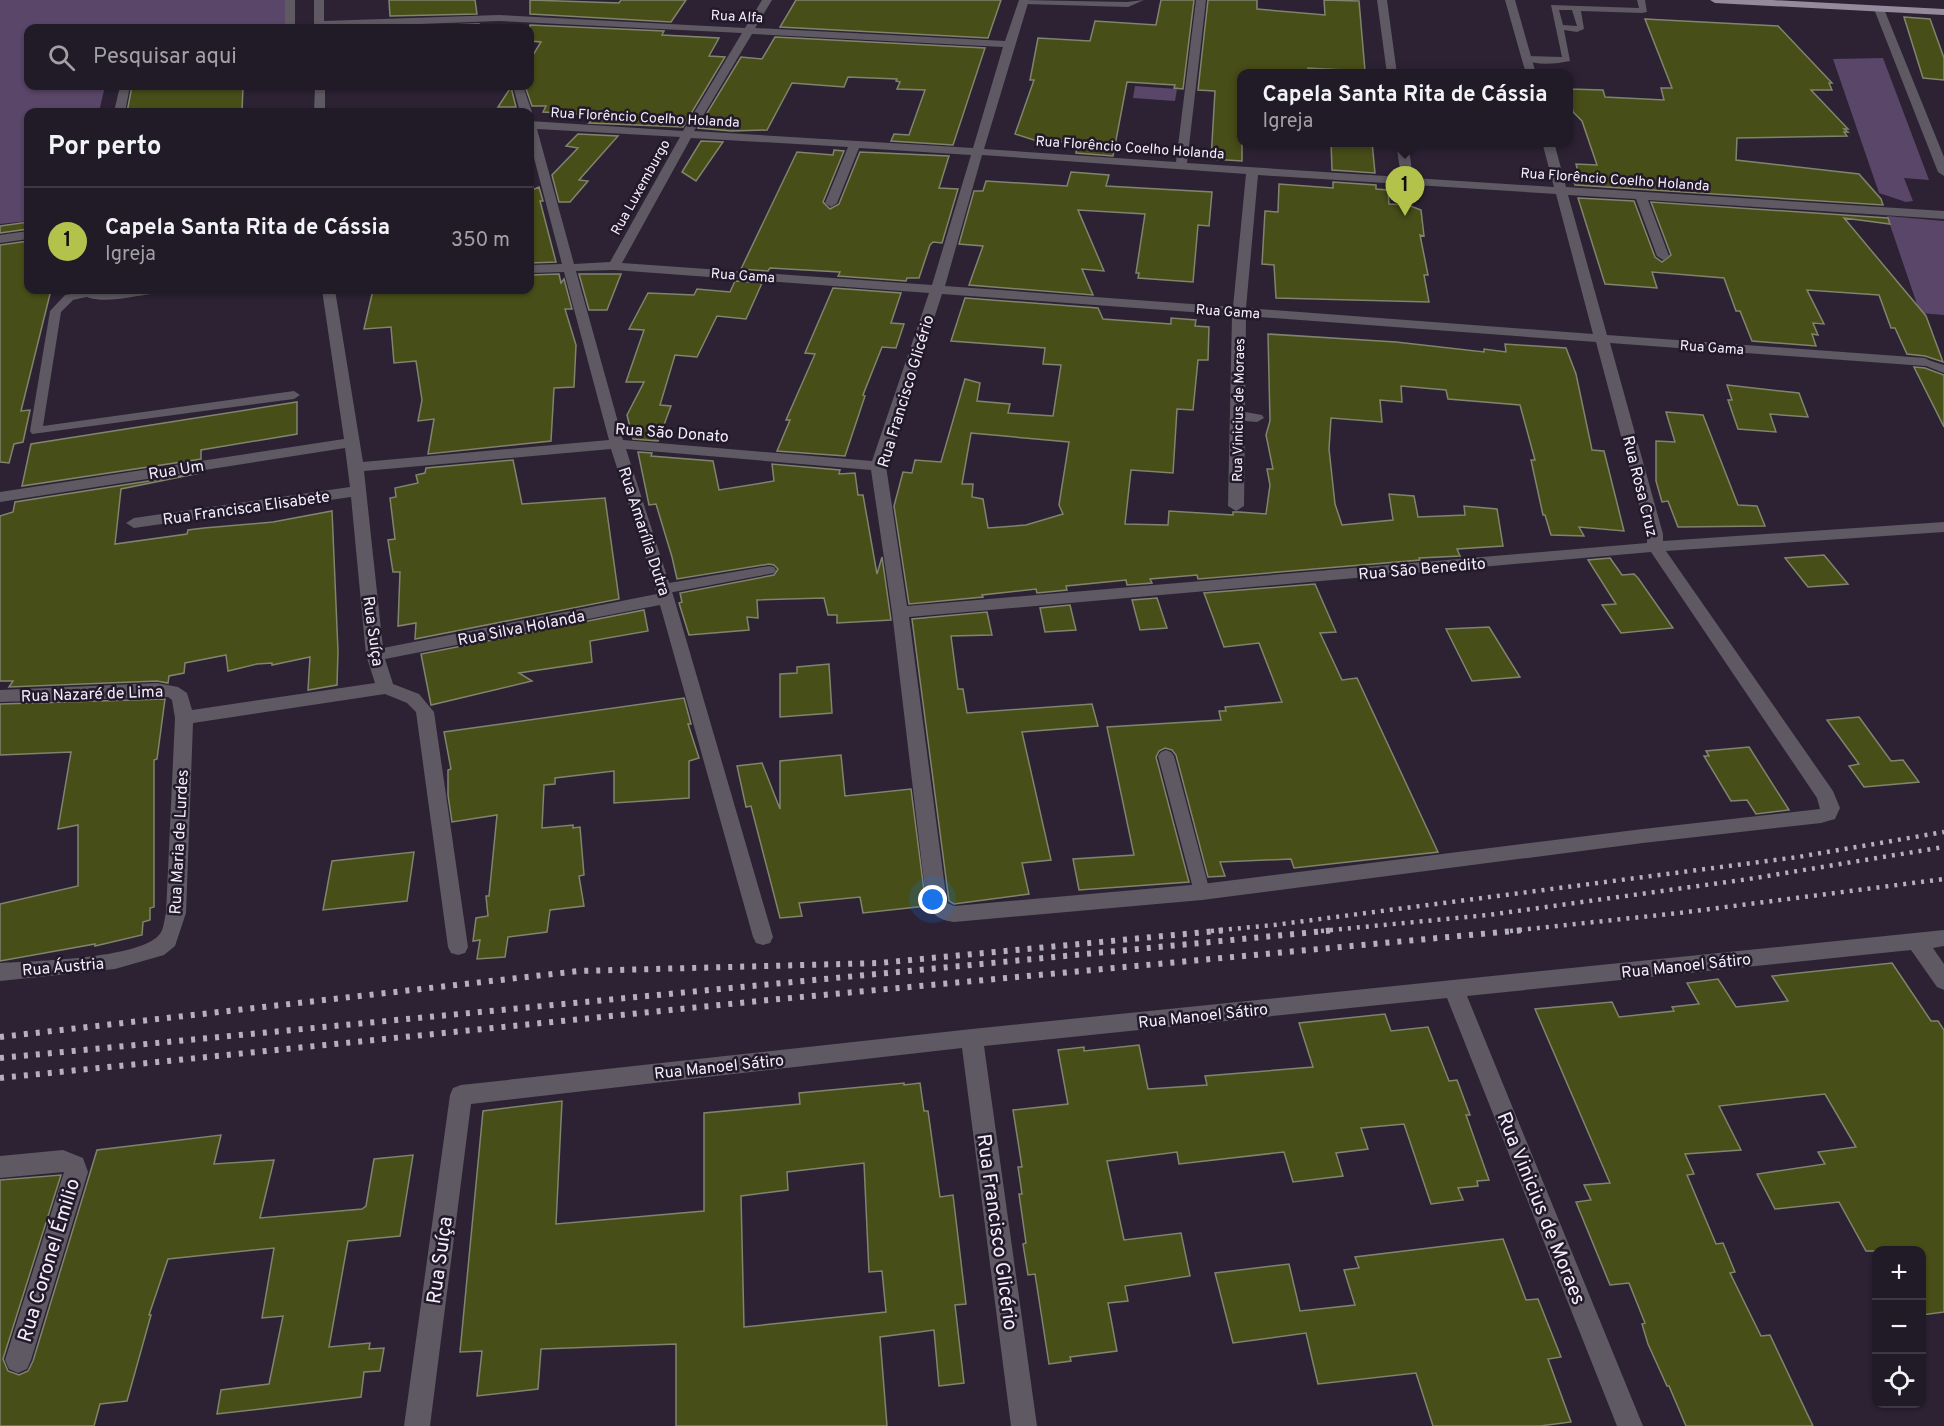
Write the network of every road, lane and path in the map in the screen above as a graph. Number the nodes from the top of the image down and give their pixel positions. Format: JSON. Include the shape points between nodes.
{"nodes":[{"id":1,"x":290,"y":0,"type":"edge"},
{"id":2,"x":319,"y":0,"type":"edge"},
{"id":3,"x":767,"y":0,"type":"edge"},
{"id":4,"x":1140,"y":0,"type":"edge"},
{"id":5,"x":1201,"y":0,"type":"edge"},
{"id":6,"x":1382,"y":0,"type":"edge"},
{"id":7,"x":1510,"y":0,"type":"edge"},
{"id":8,"x":1641,"y":0,"type":"edge"},
{"id":9,"x":1715,"y":0,"type":"edge"},
{"id":10,"x":1024,"y":1,"type":"edge"},
{"id":11,"x":1070,"y":2,"type":"edge"},
{"id":12,"x":1576,"y":8,"type":"junction"},
{"id":13,"x":1879,"y":9,"type":"junction"},
{"id":14,"x":1942,"y":13,"type":"edge"},
{"id":15,"x":500,"y":23,"type":"edge"},
{"id":16,"x":290,"y":24,"type":"edge"},
{"id":17,"x":319,"y":24,"type":"edge"},
{"id":18,"x":440,"y":24,"type":"edge"},
{"id":19,"x":1559,"y":27,"type":"junction"},
{"id":20,"x":749,"y":30,"type":"junction"},
{"id":21,"x":1009,"y":44,"type":"junction"},
{"id":22,"x":1527,"y":59,"type":"junction"},
{"id":23,"x":1391,"y":69,"type":"edge"},
{"id":24,"x":1530,"y":69,"type":"edge"},
{"id":25,"x":124,"y":90,"type":"edge"},
{"id":26,"x":320,"y":90,"type":"edge"},
{"id":27,"x":519,"y":90,"type":"edge"},
{"id":28,"x":121,"y":108,"type":"edge"},
{"id":29,"x":320,"y":108,"type":"edge"},
{"id":30,"x":525,"y":108,"type":"edge"},
{"id":31,"x":534,"y":125,"type":"edge"},
{"id":32,"x":687,"y":134,"type":"junction"},
{"id":33,"x":534,"y":140,"type":"edge"},
{"id":34,"x":855,"y":144,"type":"junction"},
{"id":35,"x":1403,"y":147,"type":"edge"},
{"id":36,"x":1549,"y":147,"type":"edge"},
{"id":37,"x":979,"y":152,"type":"junction"},
{"id":38,"x":1181,"y":166,"type":"junction"},
{"id":39,"x":1252,"y":171,"type":"junction"},
{"id":40,"x":1944,"y":172,"type":"edge"},
{"id":41,"x":1407,"y":180,"type":"junction"},
{"id":42,"x":1560,"y":191,"type":"junction"},
{"id":43,"x":1641,"y":196,"type":"junction"},
{"id":44,"x":831,"y":203,"type":"dead end"},
{"id":45,"x":1944,"y":215,"type":"edge"},
{"id":46,"x":24,"y":236,"type":"edge"},
{"id":47,"x":0,"y":239,"type":"edge"},
{"id":48,"x":1663,"y":256,"type":"dead end"},
{"id":49,"x":614,"y":266,"type":"junction"},
{"id":50,"x":569,"y":267,"type":"junction"},
{"id":51,"x":534,"y":268,"type":"edge"},
{"id":52,"x":937,"y":290,"type":"junction"},
{"id":53,"x":79,"y":294,"type":"edge"},
{"id":54,"x":91,"y":294,"type":"edge"},
{"id":55,"x":115,"y":294,"type":"edge"},
{"id":56,"x":329,"y":294,"type":"edge"},
{"id":57,"x":1239,"y":311,"type":"junction"},
{"id":58,"x":1603,"y":339,"type":"junction"},
{"id":59,"x":1925,"y":362,"type":"joint"},
{"id":60,"x":1944,"y":369,"type":"edge"},
{"id":61,"x":294,"y":395,"type":"dead end"},
{"id":62,"x":1238,"y":416,"type":"junction"},
{"id":63,"x":1257,"y":418,"type":"dead end"},
{"id":64,"x":352,"y":442,"type":"junction"},
{"id":65,"x":617,"y":444,"type":"junction"},
{"id":66,"x":878,"y":466,"type":"junction"},
{"id":67,"x":356,"y":467,"type":"junction"},
{"id":68,"x":358,"y":491,"type":"junction"},
{"id":69,"x":0,"y":497,"type":"edge"},
{"id":70,"x":1236,"y":506,"type":"dead end"},
{"id":71,"x":134,"y":523,"type":"dead end"},
{"id":72,"x":1944,"y":527,"type":"edge"},
{"id":73,"x":1655,"y":547,"type":"junction"},
{"id":74,"x":770,"y":570,"type":"dead end"},
{"id":75,"x":665,"y":593,"type":"junction"},
{"id":76,"x":900,"y":612,"type":"junction"},
{"id":77,"x":375,"y":655,"type":"junction"},
{"id":78,"x":385,"y":688,"type":"junction"},
{"id":79,"x":0,"y":696,"type":"edge"},
{"id":80,"x":181,"y":697,"type":"joint"},
{"id":81,"x":184,"y":718,"type":"junction"},
{"id":82,"x":1166,"y":756,"type":"dead end"},
{"id":83,"x":1202,"y":892,"type":"junction"},
{"id":84,"x":763,"y":937,"type":"dead end"},
{"id":85,"x":1944,"y":938,"type":"edge"},
{"id":86,"x":1916,"y":940,"type":"junction"},
{"id":87,"x":458,"y":947,"type":"dead end"},
{"id":88,"x":126,"y":960,"type":"joint"},
{"id":89,"x":0,"y":972,"type":"edge"},
{"id":90,"x":1944,"y":981,"type":"edge"},
{"id":91,"x":1454,"y":989,"type":"junction"},
{"id":92,"x":972,"y":1038,"type":"junction"},
{"id":93,"x":461,"y":1095,"type":"joint"},
{"id":94,"x":0,"y":1167,"type":"edge"},
{"id":95,"x":18,"y":1360,"type":"dead end"},
{"id":96,"x":417,"y":1426,"type":"edge"},
{"id":97,"x":1024,"y":1426,"type":"edge"},
{"id":98,"x":1630,"y":1426,"type":"edge"}],
"edges":[{"from":1,"to":16,"type":"street"},
{"from":2,"to":17,"type":"street"},
{"from":3,"to":20,"type":"street","name":"Rua Luxemburgo"},
{"from":4,"to":11,"type":"lane","via":[[1128,5]]},
{"from":5,"to":38,"type":"street"},
{"from":6,"to":23,"type":"street"},
{"from":7,"to":22,"type":"street"},
{"from":8,"to":12,"type":"lane","via":[[1642,11]]},
{"from":9,"to":13,"type":"main road"},
{"from":10,"to":11,"type":"lane"},
{"from":10,"to":21,"type":"street","name":"Rua Francisco Glicério"},
{"from":12,"to":19,"type":"lane","via":[[1580,28]]},
{"from":12,"to":19,"type":"lane","via":[[1554,8]]},
{"from":13,"to":14,"type":"main road"},
{"from":13,"to":40,"type":"street"},
{"from":15,"to":18,"type":"street","name":"Rua Alfa"},
{"from":15,"to":20,"type":"street","name":"Rua Alfa"},
{"from":19,"to":22,"type":"lane","via":[[1567,59]]},
{"from":20,"to":21,"type":"street","name":"Rua Alfa"},
{"from":20,"to":32,"type":"street","name":"Rua Luxemburgo"},
{"from":21,"to":37,"type":"street","name":"Rua Francisco Glicério"},
{"from":22,"to":24,"type":"street"},
{"from":25,"to":28,"type":"street"},
{"from":26,"to":29,"type":"street"},
{"from":27,"to":30,"type":"street"},
{"from":31,"to":32,"type":"street","name":"Rua Florêncio Coelho Holanda"},
{"from":32,"to":34,"type":"street","name":"Rua Florêncio Coelho Holanda"},
{"from":32,"to":49,"type":"street","name":"Rua Luxemburgo"},
{"from":33,"to":50,"type":"street","name":"Rua Amarília Dutra"},
{"from":34,"to":37,"type":"street","name":"Rua Florêncio Coelho Holanda"},
{"from":34,"to":44,"type":"street"},
{"from":35,"to":41,"type":"street"},
{"from":36,"to":42,"type":"street","name":"Rua Rosa Cruz"},
{"from":37,"to":38,"type":"street","name":"Rua Florêncio Coelho Holanda"},
{"from":37,"to":52,"type":"street","name":"Rua Francisco Glicério"},
{"from":38,"to":39,"type":"street","name":"Rua Florêncio Coelho Holanda"},
{"from":39,"to":41,"type":"street","name":"Rua Florêncio Coelho Holanda"},
{"from":39,"to":57,"type":"street","name":"Rua Vinicius de Moraes"},
{"from":41,"to":42,"type":"street","name":"Rua Florêncio Coelho Holanda"},
{"from":42,"to":43,"type":"street","name":"Rua Florêncio Coelho Holanda"},
{"from":42,"to":58,"type":"street","name":"Rua Rosa Cruz"},
{"from":43,"to":45,"type":"street","name":"Rua Florêncio Coelho Holanda"},
{"from":43,"to":48,"type":"street"},
{"from":46,"to":47,"type":"street"},
{"from":49,"to":50,"type":"street","name":"Rua Gama"},
{"from":49,"to":52,"type":"street","name":"Rua Gama"},
{"from":50,"to":51,"type":"street","name":"Rua Gama"},
{"from":50,"to":65,"type":"street","name":"Rua Amarília Dutra"},
{"from":52,"to":57,"type":"street","name":"Rua Gama"},
{"from":52,"to":66,"type":"street","name":"Rua Francisco Glicério"},
{"from":53,"to":61,"type":"lane","via":[[69,297],[56,311],[36,431]]},
{"from":54,"to":55,"type":"street"},
{"from":56,"to":64,"type":"street","name":"Rua Suíça"},
{"from":57,"to":58,"type":"street","name":"Rua Gama"},
{"from":57,"to":62,"type":"street","name":"Rua Vinicius de Moraes"},
{"from":58,"to":59,"type":"street","name":"Rua Gama"},
{"from":58,"to":73,"type":"street","name":"Rua Rosa Cruz","via":[[1655,534]]},
{"from":59,"to":60,"type":"lane"},
{"from":62,"to":63,"type":"street"},
{"from":62,"to":70,"type":"street","name":"Rua Vinicius de Moraes"},
{"from":64,"to":67,"type":"street","name":"Rua Suíça"},
{"from":64,"to":69,"type":"street","name":"Rua Um"},
{"from":65,"to":66,"type":"street","name":"Rua São Donato"},
{"from":65,"to":67,"type":"street","name":"Rua São Donato"},
{"from":65,"to":75,"type":"street","name":"Rua Amarília Dutra"},
{"from":66,"to":76,"type":"street","name":"Rua Francisco Glicério"},
{"from":67,"to":68,"type":"street","name":"Rua Suíça"},
{"from":68,"to":71,"type":"street","name":"Rua Francisca Elisabete"},
{"from":68,"to":77,"type":"street","name":"Rua Suíça"},
{"from":72,"to":73,"type":"street","name":"Rua São Benedito"},
{"from":73,"to":76,"type":"street","name":"Rua São Benedito"},
{"from":73,"to":83,"type":"street","name":"Rua Rosa Cruz","via":[[1826,796],[1828,813]]},
{"from":74,"to":75,"type":"lane"},
{"from":75,"to":77,"type":"street","name":"Rua Silva Holanda"},
{"from":75,"to":84,"type":"street","name":"Rua Amarília Dutra"},
{"from":76,"to":83,"type":"street","name":"Rua Francisco Glicério","via":[[938,908],[954,914]]},
{"from":77,"to":78,"type":"street","name":"Rua Suíça"},
{"from":78,"to":81,"type":"street"},
{"from":78,"to":87,"type":"street","name":"Rua Suíça","via":[[414,697],[425,712]]},
{"from":79,"to":80,"type":"street","name":"Rua Nazaré de Lima","via":[[157,689]]},
{"from":80,"to":81,"type":"street","name":"Rua Maria de Lurdes"},
{"from":81,"to":88,"type":"street","name":"Rua Maria de Lurdes","via":[[176,913],[168,940]]},
{"from":82,"to":83,"type":"lane"},
{"from":85,"to":86,"type":"street","name":"Rua Manoel Sátiro"},
{"from":86,"to":90,"type":"street"},
{"from":86,"to":91,"type":"street","name":"Rua Manoel Sátiro"},
{"from":88,"to":89,"type":"street","name":"Rua Áustria"},
{"from":91,"to":92,"type":"street","name":"Rua Manoel Sátiro"},
{"from":91,"to":98,"type":"street","name":"Rua Vinicius de Moraes"},
{"from":92,"to":93,"type":"street","name":"Rua Manoel Sátiro"},
{"from":92,"to":97,"type":"street","name":"Rua Francisco Glicério"},
{"from":93,"to":96,"type":"street","name":"Rua Suíça"},
{"from":94,"to":95,"type":"street","name":"Rua Coronel Émilio","via":[[63,1161],[75,1165],[76,1172]]}]}
